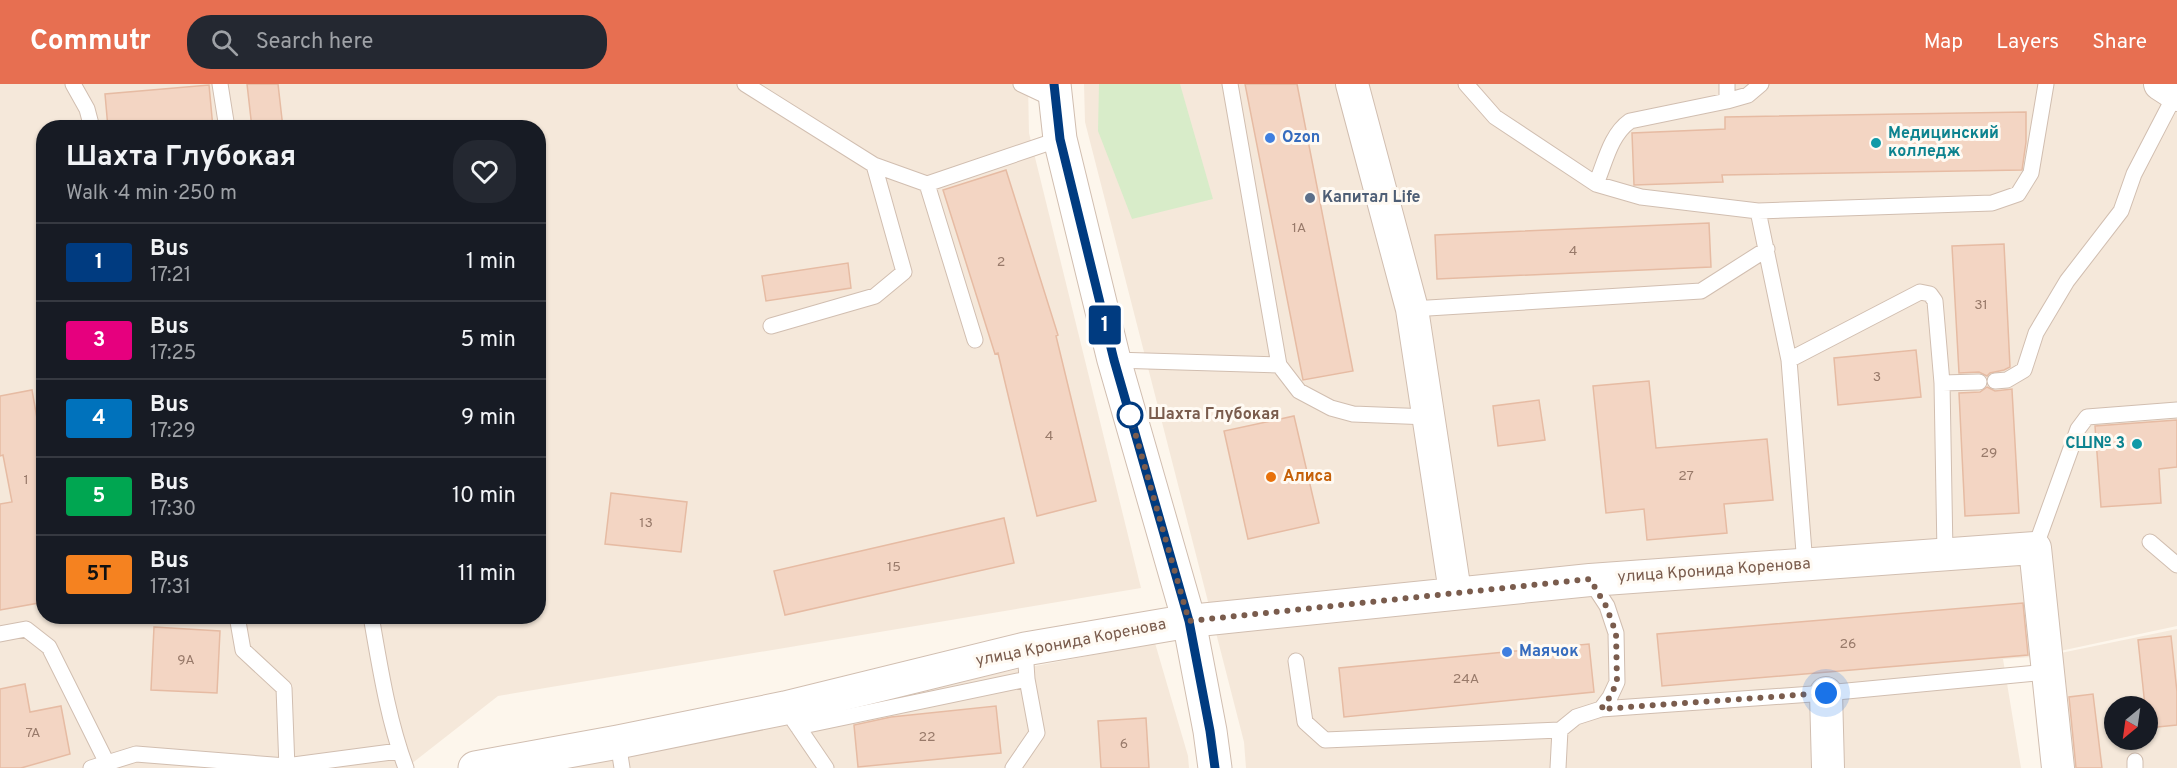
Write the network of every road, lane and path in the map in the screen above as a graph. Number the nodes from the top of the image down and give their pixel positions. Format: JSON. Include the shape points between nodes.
{"nodes":[{"id":1,"x":73,"y":84,"type":"edge"},
{"id":2,"x":220,"y":84,"type":"edge"},
{"id":3,"x":745,"y":84,"type":"edge"},
{"id":4,"x":1021,"y":84,"type":"edge"},
{"id":5,"x":1230,"y":84,"type":"edge"},
{"id":6,"x":1352,"y":84,"type":"edge"},
{"id":7,"x":1466,"y":84,"type":"edge"},
{"id":8,"x":1727,"y":84,"type":"edge"},
{"id":9,"x":1761,"y":84,"type":"edge"},
{"id":10,"x":2046,"y":84,"type":"edge"},
{"id":11,"x":2171,"y":91,"type":"edge"},
{"id":12,"x":1054,"y":92,"type":"edge"},
{"id":13,"x":1727,"y":101,"type":"junction"},
{"id":14,"x":90,"y":120,"type":"edge"},
{"id":15,"x":226,"y":120,"type":"edge"},
{"id":16,"x":1060,"y":139,"type":"junction"},
{"id":17,"x":874,"y":165,"type":"junction"},
{"id":18,"x":927,"y":184,"type":"junction"},
{"id":19,"x":1596,"y":184,"type":"junction"},
{"id":20,"x":1758,"y":211,"type":"junction"},
{"id":21,"x":1767,"y":249,"type":"junction"},
{"id":22,"x":1412,"y":309,"type":"junction"},
{"id":23,"x":771,"y":326,"type":"dead end"},
{"id":24,"x":975,"y":340,"type":"dead end"},
{"id":25,"x":1114,"y":360,"type":"junction"},
{"id":26,"x":1789,"y":360,"type":"junction"},
{"id":27,"x":1279,"y":365,"type":"junction"},
{"id":28,"x":1942,"y":383,"type":"junction"},
{"id":29,"x":2177,"y":410,"type":"edge"},
{"id":30,"x":1429,"y":417,"type":"junction"},
{"id":31,"x":2150,"y":542,"type":"dead end"},
{"id":32,"x":2035,"y":548,"type":"junction"},
{"id":33,"x":1945,"y":553,"type":"junction"},
{"id":34,"x":1805,"y":565,"type":"junction"},
{"id":35,"x":2177,"y":565,"type":"edge"},
{"id":36,"x":1590,"y":579,"type":"junction"},
{"id":37,"x":1455,"y":592,"type":"junction"},
{"id":38,"x":1189,"y":621,"type":"junction"},
{"id":39,"x":238,"y":624,"type":"edge"},
{"id":40,"x":372,"y":624,"type":"edge"},
{"id":41,"x":0,"y":634,"type":"edge"},
{"id":42,"x":1296,"y":661,"type":"dead end"},
{"id":43,"x":1026,"y":664,"type":"junction"},
{"id":44,"x":2048,"y":672,"type":"junction"},
{"id":45,"x":1826,"y":693,"type":"junction"},
{"id":46,"x":1601,"y":709,"type":"junction"},
{"id":47,"x":791,"y":718,"type":"junction"},
{"id":48,"x":1560,"y":730,"type":"junction"},
{"id":49,"x":399,"y":751,"type":"junction"},
{"id":50,"x":620,"y":755,"type":"edge"},
{"id":51,"x":106,"y":763,"type":"junction"},
{"id":52,"x":286,"y":767,"type":"edge"},
{"id":53,"x":91,"y":768,"type":"edge"},
{"id":54,"x":406,"y":768,"type":"edge"},
{"id":55,"x":475,"y":768,"type":"edge"},
{"id":56,"x":826,"y":768,"type":"edge"},
{"id":57,"x":1013,"y":768,"type":"edge"},
{"id":58,"x":1215,"y":768,"type":"edge"},
{"id":59,"x":1558,"y":768,"type":"edge"},
{"id":60,"x":1828,"y":768,"type":"edge"},
{"id":61,"x":2058,"y":768,"type":"edge"}],
"edges":[{"from":1,"to":14,"type":"lane"},
{"from":2,"to":15,"type":"lane"},
{"from":3,"to":17,"type":"lane"},
{"from":4,"to":12,"type":"lane"},
{"from":5,"to":27,"type":"lane"},
{"from":6,"to":22,"type":"street"},
{"from":7,"to":19,"type":"lane","via":[[1495,117]]},
{"from":8,"to":13,"type":"lane"},
{"from":9,"to":13,"type":"lane","via":[[1748,95]]},
{"from":10,"to":20,"type":"lane","via":[[2031,173],[2018,194],[1992,203]]},
{"from":11,"to":28,"type":"lane","via":[[2121,211],[2067,281],[2036,333],[2024,370],[2007,380]]},
{"from":12,"to":16,"type":"street"},
{"from":13,"to":19,"type":"lane","via":[[1630,121],[1615,137]]},
{"from":16,"to":18,"type":"lane"},
{"from":16,"to":25,"type":"street"},
{"from":17,"to":18,"type":"lane"},
{"from":17,"to":23,"type":"lane","via":[[904,272],[874,296]]},
{"from":18,"to":24,"type":"lane"},
{"from":19,"to":20,"type":"lane","via":[[1641,197]]},
{"from":20,"to":21,"type":"lane"},
{"from":21,"to":22,"type":"lane","via":[[1701,291]]},
{"from":21,"to":26,"type":"lane"},
{"from":22,"to":30,"type":"street"},
{"from":25,"to":27,"type":"lane"},
{"from":25,"to":38,"type":"street"},
{"from":26,"to":28,"type":"lane","via":[[1920,292],[1930,294],[1935,301]]},
{"from":26,"to":34,"type":"lane"},
{"from":27,"to":30,"type":"lane","via":[[1299,391],[1331,408],[1353,414]]},
{"from":28,"to":33,"type":"lane"},
{"from":29,"to":32,"type":"lane","via":[[2087,417],[2078,429]]},
{"from":30,"to":37,"type":"street"},
{"from":31,"to":35,"type":"lane"},
{"from":32,"to":33,"type":"street","name":"улица Кронида Коренова"},
{"from":32,"to":44,"type":"street"},
{"from":33,"to":34,"type":"street","name":"улица Кронида Коренова"},
{"from":34,"to":36,"type":"street","name":"улица Кронида Коренова"},
{"from":36,"to":37,"type":"street","name":"улица Кронида Коренова"},
{"from":36,"to":46,"type":"lane","via":[[1616,633],[1617,682]]},
{"from":37,"to":38,"type":"street","name":"улица Кронида Коренова"},
{"from":38,"to":43,"type":"street","name":"улица Кронида Коренова"},
{"from":38,"to":58,"type":"street"},
{"from":39,"to":52,"type":"lane","via":[[243,650],[284,688]]},
{"from":40,"to":49,"type":"lane"},
{"from":41,"to":51,"type":"lane","via":[[26,629],[49,647]]},
{"from":42,"to":48,"type":"lane","via":[[1305,722],[1325,740]]},
{"from":43,"to":47,"type":"street","name":"улица Кронида Коренова"},
{"from":43,"to":57,"type":"lane","via":[[1037,732]]},
{"from":44,"to":45,"type":"lane"},
{"from":44,"to":61,"type":"street"},
{"from":45,"to":46,"type":"lane"},
{"from":45,"to":60,"type":"street"},
{"from":46,"to":48,"type":"lane","via":[[1576,717]]},
{"from":47,"to":50,"type":"street","name":"улица Кронида Коренова"},
{"from":47,"to":56,"type":"lane"},
{"from":48,"to":59,"type":"lane"},
{"from":49,"to":52,"type":"lane"},
{"from":49,"to":54,"type":"lane"},
{"from":50,"to":55,"type":"street","name":"улица Кронида Коренова"},
{"from":51,"to":52,"type":"lane","via":[[136,754]]},
{"from":51,"to":53,"type":"lane"}]}
